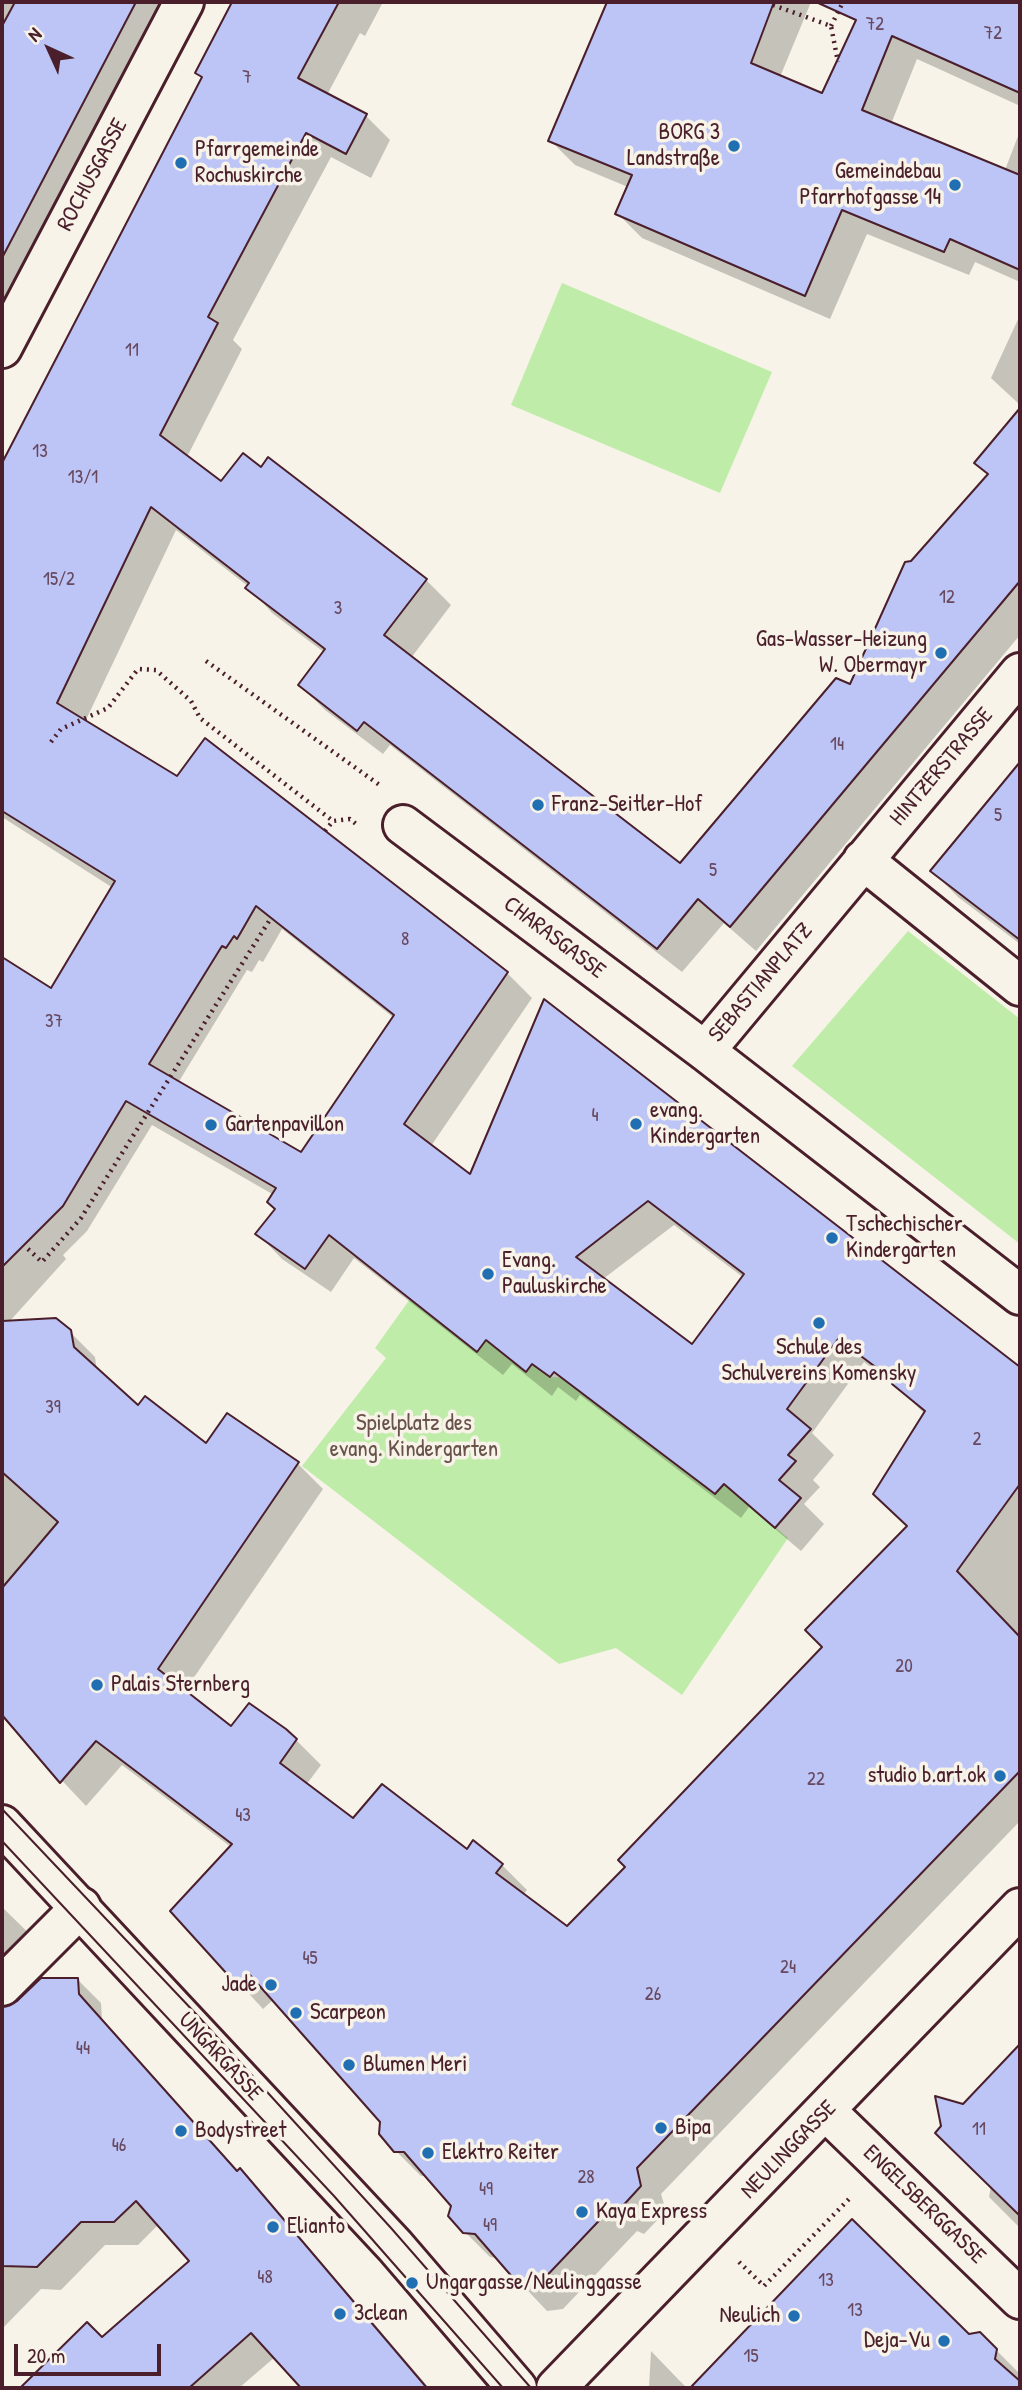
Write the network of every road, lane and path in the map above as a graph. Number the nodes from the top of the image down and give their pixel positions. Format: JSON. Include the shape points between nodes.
{"nodes":[{"id":1,"x":184,"y":2,"type":"edge"},
{"id":2,"x":843,"y":2,"type":"edge"},
{"id":3,"x":773,"y":5,"type":"dead end"},
{"id":4,"x":831,"y":26,"type":"junction"},
{"id":5,"x":838,"y":62,"type":"dead end"},
{"id":6,"x":2,"y":348,"type":"edge"},
{"id":7,"x":206,"y":661,"type":"dead end"},
{"id":8,"x":1020,"y":673,"type":"edge"},
{"id":9,"x":51,"y":742,"type":"dead end"},
{"id":10,"x":382,"y":786,"type":"dead end"},
{"id":11,"x":333,"y":821,"type":"junction"},
{"id":12,"x":356,"y":824,"type":"dead end"},
{"id":13,"x":403,"y":825,"type":"dead end"},
{"id":14,"x":325,"y":831,"type":"dead end"},
{"id":15,"x":863,"y":860,"type":"junction"},
{"id":16,"x":271,"y":918,"type":"dead end"},
{"id":17,"x":1020,"y":986,"type":"edge"},
{"id":18,"x":705,"y":1051,"type":"junction"},
{"id":19,"x":28,"y":1249,"type":"dead end"},
{"id":20,"x":1020,"y":1295,"type":"edge"},
{"id":21,"x":2,"y":1825,"type":"edge"},
{"id":22,"x":81,"y":1907,"type":"junction"},
{"id":23,"x":1020,"y":1909,"type":"edge"},
{"id":24,"x":2,"y":1986,"type":"edge"},
{"id":25,"x":827,"y":2112,"type":"junction"},
{"id":26,"x":856,"y":2192,"type":"dead end"},
{"id":27,"x":731,"y":2255,"type":"dead end"},
{"id":28,"x":1020,"y":2299,"type":"edge"},
{"id":29,"x":517,"y":2388,"type":"edge"},
{"id":30,"x":556,"y":2388,"type":"edge"}],
"edges":[{"from":1,"to":6,"type":"street","name":"ROCHUSGASSE"},
{"from":2,"to":4,"type":"path"},
{"from":3,"to":4,"type":"path"},
{"from":4,"to":5,"type":"path"},
{"from":7,"to":10,"type":"path"},
{"from":8,"to":15,"type":"street","name":"HINTZERSTRASSE"},
{"from":9,"to":11,"type":"path","via":[[61,729],[108,708],[138,669],[156,670],[191,701],[200,718]]},
{"from":11,"to":12,"type":"path"},
{"from":11,"to":14,"type":"path"},
{"from":13,"to":18,"type":"street","name":"CHARASGASSE"},
{"from":15,"to":17,"type":"street"},
{"from":15,"to":18,"type":"street","name":"SEBASTIANPLATZ"},
{"from":16,"to":19,"type":"path","via":[[81,1218],[42,1262]]},
{"from":18,"to":20,"type":"street","name":"SEBASTIANPLATZ"},
{"from":21,"to":22,"type":"street","name":"UNGARGASSE"},
{"from":22,"to":24,"type":"street"},
{"from":22,"to":29,"type":"street","name":"UNGARGASSE","via":[[395,2246]]},
{"from":23,"to":25,"type":"street","name":"NEULINGGASSE"},
{"from":25,"to":28,"type":"street","name":"ENGELSBERGGASSE"},
{"from":25,"to":30,"type":"street","name":"NEULINGGASSE"},
{"from":26,"to":27,"type":"path","via":[[764,2287]]}]}
